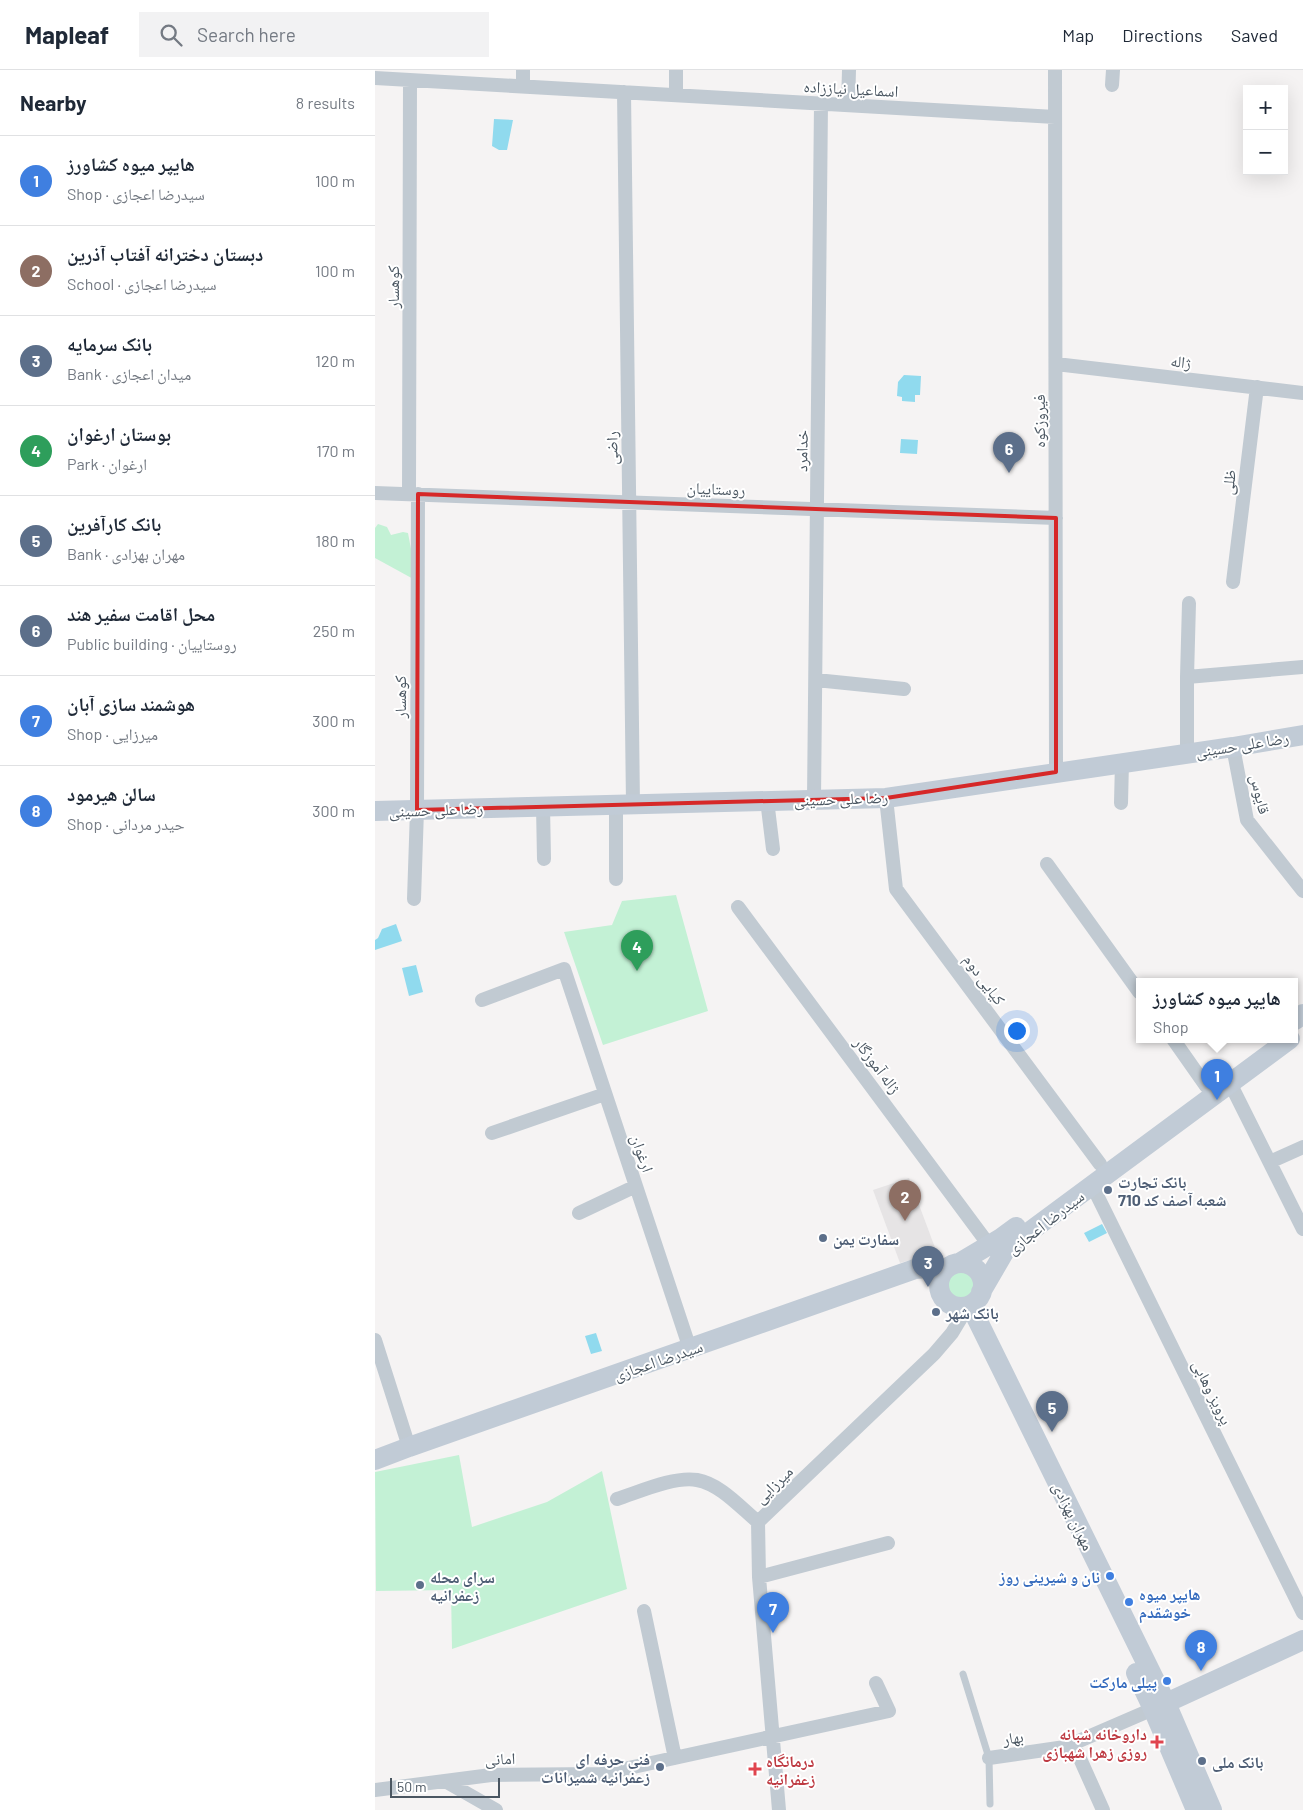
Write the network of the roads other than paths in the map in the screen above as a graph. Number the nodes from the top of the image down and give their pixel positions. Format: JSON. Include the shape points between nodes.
{"nodes":[{"id":1,"x":523,"y":70,"type":"edge"},
{"id":2,"x":676,"y":70,"type":"edge"},
{"id":3,"x":849,"y":70,"type":"edge"},
{"id":4,"x":1055,"y":70,"type":"edge"},
{"id":5,"x":1113,"y":70,"type":"edge"},
{"id":6,"x":375,"y":78,"type":"edge"},
{"id":7,"x":410,"y":80,"type":"junction"},
{"id":8,"x":1112,"y":85,"type":"dead end"},
{"id":9,"x":523,"y":86,"type":"junction"},
{"id":10,"x":624,"y":92,"type":"junction"},
{"id":11,"x":676,"y":95,"type":"junction"},
{"id":12,"x":821,"y":103,"type":"junction"},
{"id":13,"x":848,"y":105,"type":"junction"},
{"id":14,"x":1055,"y":117,"type":"junction"},
{"id":15,"x":1056,"y":364,"type":"junction"},
{"id":16,"x":1257,"y":388,"type":"junction"},
{"id":17,"x":1303,"y":393,"type":"edge"},
{"id":18,"x":375,"y":493,"type":"edge"},
{"id":19,"x":413,"y":494,"type":"junction"},
{"id":20,"x":630,"y":502,"type":"junction"},
{"id":21,"x":817,"y":509,"type":"junction"},
{"id":22,"x":1056,"y":518,"type":"junction"},
{"id":23,"x":1233,"y":582,"type":"dead end"},
{"id":24,"x":1189,"y":603,"type":"dead end"},
{"id":25,"x":1303,"y":667,"type":"edge"},
{"id":26,"x":1187,"y":677,"type":"junction"},
{"id":27,"x":816,"y":680,"type":"junction"},
{"id":28,"x":904,"y":689,"type":"dead end"},
{"id":29,"x":1303,"y":735,"type":"edge"},
{"id":30,"x":1233,"y":747,"type":"junction"},
{"id":31,"x":1187,"y":752,"type":"junction"},
{"id":32,"x":1122,"y":762,"type":"junction"},
{"id":33,"x":1056,"y":772,"type":"junction"},
{"id":34,"x":886,"y":798,"type":"junction"},
{"id":35,"x":814,"y":799,"type":"junction"},
{"id":36,"x":767,"y":800,"type":"junction"},
{"id":37,"x":1121,"y":803,"type":"dead end"},
{"id":38,"x":624,"y":804,"type":"junction"},
{"id":39,"x":543,"y":806,"type":"junction"},
{"id":40,"x":417,"y":810,"type":"junction"},
{"id":41,"x":375,"y":811,"type":"edge"},
{"id":42,"x":773,"y":849,"type":"dead end"},
{"id":43,"x":544,"y":859,"type":"dead end"},
{"id":44,"x":1047,"y":864,"type":"dead end"},
{"id":45,"x":616,"y":879,"type":"dead end"},
{"id":46,"x":1303,"y":891,"type":"edge"},
{"id":47,"x":414,"y":899,"type":"dead end"},
{"id":48,"x":738,"y":907,"type":"dead end"},
{"id":49,"x":1136,"y":988,"type":"edge"},
{"id":50,"x":482,"y":1000,"type":"dead end"},
{"id":51,"x":1176,"y":1043,"type":"edge"},
{"id":52,"x":1264,"y":1043,"type":"edge"},
{"id":53,"x":1285,"y":1043,"type":"edge"},
{"id":54,"x":1230,"y":1083,"type":"junction"},
{"id":55,"x":1206,"y":1086,"type":"junction"},
{"id":56,"x":605,"y":1094,"type":"junction"},
{"id":57,"x":492,"y":1133,"type":"dead end"},
{"id":58,"x":1303,"y":1146,"type":"edge"},
{"id":59,"x":1269,"y":1162,"type":"junction"},
{"id":60,"x":1100,"y":1164,"type":"junction"},
{"id":61,"x":636,"y":1186,"type":"junction"},
{"id":62,"x":1091,"y":1186,"type":"junction"},
{"id":63,"x":579,"y":1212,"type":"dead end"},
{"id":64,"x":1303,"y":1229,"type":"edge"},
{"id":65,"x":989,"y":1244,"type":"junction"},
{"id":66,"x":959,"y":1263,"type":"junction"},
{"id":67,"x":941,"y":1276,"type":"junction"},
{"id":68,"x":968,"y":1306,"type":"junction"},
{"id":69,"x":375,"y":1340,"type":"edge"},
{"id":70,"x":690,"y":1349,"type":"junction"},
{"id":71,"x":378,"y":1358,"type":"edge"},
{"id":72,"x":409,"y":1447,"type":"junction"},
{"id":73,"x":375,"y":1460,"type":"edge"},
{"id":74,"x":617,"y":1499,"type":"dead end"},
{"id":75,"x":758,"y":1522,"type":"junction"},
{"id":76,"x":888,"y":1542,"type":"dead end"},
{"id":77,"x":759,"y":1577,"type":"junction"},
{"id":78,"x":644,"y":1611,"type":"dead end"},
{"id":79,"x":1303,"y":1613,"type":"edge"},
{"id":80,"x":1303,"y":1640,"type":"edge"},
{"id":81,"x":963,"y":1674,"type":"dead end"},
{"id":82,"x":876,"y":1683,"type":"dead end"},
{"id":83,"x":1160,"y":1706,"type":"junction"},
{"id":84,"x":773,"y":1736,"type":"junction"},
{"id":85,"x":1073,"y":1743,"type":"junction"},
{"id":86,"x":675,"y":1758,"type":"junction"},
{"id":87,"x":989,"y":1758,"type":"junction"},
{"id":88,"x":445,"y":1780,"type":"junction"},
{"id":89,"x":375,"y":1790,"type":"edge"},
{"id":90,"x":990,"y":1804,"type":"dead end"},
{"id":91,"x":495,"y":1810,"type":"edge"},
{"id":92,"x":779,"y":1810,"type":"edge"},
{"id":93,"x":1103,"y":1810,"type":"edge"},
{"id":94,"x":1196,"y":1810,"type":"edge"},
{"id":95,"x":1212,"y":1810,"type":"edge"}],
"edges":[{"from":1,"to":9,"type":"street"},
{"from":2,"to":11,"type":"street"},
{"from":3,"to":13,"type":"street"},
{"from":4,"to":14,"type":"street","name":"فیروزکوه"},
{"from":5,"to":8,"type":"street"},
{"from":6,"to":7,"type":"street","name":"اسماعیل نیاززاده"},
{"from":7,"to":9,"type":"street","name":"اسماعیل نیاززاده"},
{"from":7,"to":19,"type":"street","name":"کوهسار"},
{"from":9,"to":10,"type":"street","name":"اسماعیل نیاززاده"},
{"from":10,"to":11,"type":"street","name":"اسماعیل نیاززاده"},
{"from":10,"to":20,"type":"street","name":"راضی"},
{"from":11,"to":12,"type":"street","name":"اسماعیل نیاززاده"},
{"from":12,"to":13,"type":"street","name":"اسماعیل نیاززاده"},
{"from":12,"to":21,"type":"street","name":"خدامرد"},
{"from":13,"to":14,"type":"street","name":"اسماعیل نیاززاده"},
{"from":14,"to":15,"type":"street","name":"فیروزکوه"},
{"from":15,"to":16,"type":"street","name":"ژاله"},
{"from":15,"to":22,"type":"street","name":"فیروزکوه"},
{"from":16,"to":17,"type":"street","name":"ژاله"},
{"from":16,"to":23,"type":"street","name":"ظلی"},
{"from":18,"to":19,"type":"street","name":"روستاییان"},
{"from":19,"to":20,"type":"street","name":"روستاییان"},
{"from":19,"to":40,"type":"street","name":"کوهسار"},
{"from":20,"to":21,"type":"street","name":"روستاییان"},
{"from":20,"to":38,"type":"street","name":"راضی"},
{"from":21,"to":22,"type":"street","name":"روستاییان"},
{"from":21,"to":27,"type":"street","name":"خدامرد"},
{"from":22,"to":33,"type":"street","name":"فیروزکوه"},
{"from":24,"to":26,"type":"street"},
{"from":25,"to":26,"type":"street"},
{"from":26,"to":31,"type":"street"},
{"from":27,"to":28,"type":"street"},
{"from":27,"to":35,"type":"street","name":"خدامرد"},
{"from":29,"to":30,"type":"street","name":"رضا علی حسینی"},
{"from":30,"to":31,"type":"street","name":"رضا علی حسینی"},
{"from":30,"to":46,"type":"street","name":"قایوس","via":[[1247,820]]},
{"from":31,"to":32,"type":"street","name":"رضا علی حسینی"},
{"from":32,"to":33,"type":"street","name":"رضا علی حسینی"},
{"from":32,"to":37,"type":"street"},
{"from":33,"to":34,"type":"street","name":"رضا علی حسینی"},
{"from":34,"to":35,"type":"street","name":"رضا علی حسینی"},
{"from":34,"to":60,"type":"street","name":"کیایی دوم","via":[[896,888]]},
{"from":35,"to":36,"type":"street","name":"رضا علی حسینی"},
{"from":36,"to":38,"type":"street","name":"رضا علی حسینی"},
{"from":36,"to":42,"type":"street"},
{"from":38,"to":39,"type":"street","name":"رضا علی حسینی"},
{"from":38,"to":45,"type":"street","name":"راضی"},
{"from":39,"to":40,"type":"street","name":"رضا علی حسینی"},
{"from":39,"to":43,"type":"street"},
{"from":40,"to":41,"type":"street","name":"رضا علی حسینی"},
{"from":40,"to":47,"type":"street","name":"کوهسار"},
{"from":44,"to":49,"type":"street"},
{"from":48,"to":65,"type":"street","name":"ژاله آموزگار"},
{"from":50,"to":56,"type":"street","name":"ارغوان","via":[[564,969]]},
{"from":51,"to":55,"type":"street"},
{"from":52,"to":55,"type":"street","name":"سیدرضا اعجازی"},
{"from":53,"to":54,"type":"street","name":"سیدرضا اعجازی"},
{"from":54,"to":59,"type":"street"},
{"from":54,"to":62,"type":"street","name":"سیدرضا اعجازی"},
{"from":55,"to":60,"type":"street","name":"سیدرضا اعجازی"},
{"from":56,"to":57,"type":"street"},
{"from":56,"to":61,"type":"street","name":"ارغوان"},
{"from":58,"to":59,"type":"street"},
{"from":59,"to":64,"type":"street"},
{"from":60,"to":65,"type":"street","name":"سیدرضا اعجازی"},
{"from":61,"to":63,"type":"street"},
{"from":61,"to":70,"type":"street","name":"ارغوان"},
{"from":62,"to":68,"type":"street","name":"سیدرضا اعجازی","via":[[1006,1249]]},
{"from":62,"to":79,"type":"street","name":"پرویز وهابی"},
{"from":65,"to":66,"type":"street","name":"سیدرضا اعجازی"},
{"from":66,"to":67,"type":"street","via":[[951,1265]]},
{"from":66,"to":68,"type":"street","via":[[966,1263],[978,1271],[983,1285]]},
{"from":67,"to":68,"type":"street","via":[[939,1290],[946,1302]]},
{"from":67,"to":70,"type":"street","name":"سیدرضا اعجازی","via":[[929,1268],[915,1269]]},
{"from":68,"to":75,"type":"street","name":"میرزایی","via":[[935,1354]]},
{"from":68,"to":83,"type":"street","name":"مهران بهزادی"},
{"from":69,"to":71,"type":"street"},
{"from":70,"to":72,"type":"street","name":"سیدرضا اعجازی"},
{"from":71,"to":72,"type":"street"},
{"from":72,"to":73,"type":"street","name":"سیدرضا اعجازی"},
{"from":74,"to":75,"type":"street","via":[[681,1480],[697,1480],[717,1488]]},
{"from":75,"to":77,"type":"street","name":"میرزایی"},
{"from":76,"to":77,"type":"street"},
{"from":77,"to":84,"type":"street","name":"میرزایی"},
{"from":78,"to":86,"type":"street"},
{"from":80,"to":83,"type":"street"},
{"from":81,"to":87,"type":"lane","name":"بهار"},
{"from":82,"to":84,"type":"street","name":"امانی","via":[[889,1711]]},
{"from":83,"to":85,"type":"street","name":"بهار"},
{"from":83,"to":94,"type":"street","name":"مهران بهزادی"},
{"from":83,"to":95,"type":"street","name":"مهران بهزادی"},
{"from":84,"to":86,"type":"street","name":"امانی"},
{"from":84,"to":92,"type":"street","name":"میرزایی"},
{"from":85,"to":87,"type":"street","name":"بهار","via":[[1065,1747]]},
{"from":85,"to":93,"type":"street"},
{"from":86,"to":88,"type":"street","name":"امانی","via":[[601,1774],[491,1775]]},
{"from":87,"to":90,"type":"lane","name":"بهار"},
{"from":88,"to":89,"type":"street","name":"امانی"},
{"from":88,"to":91,"type":"street"}]}
